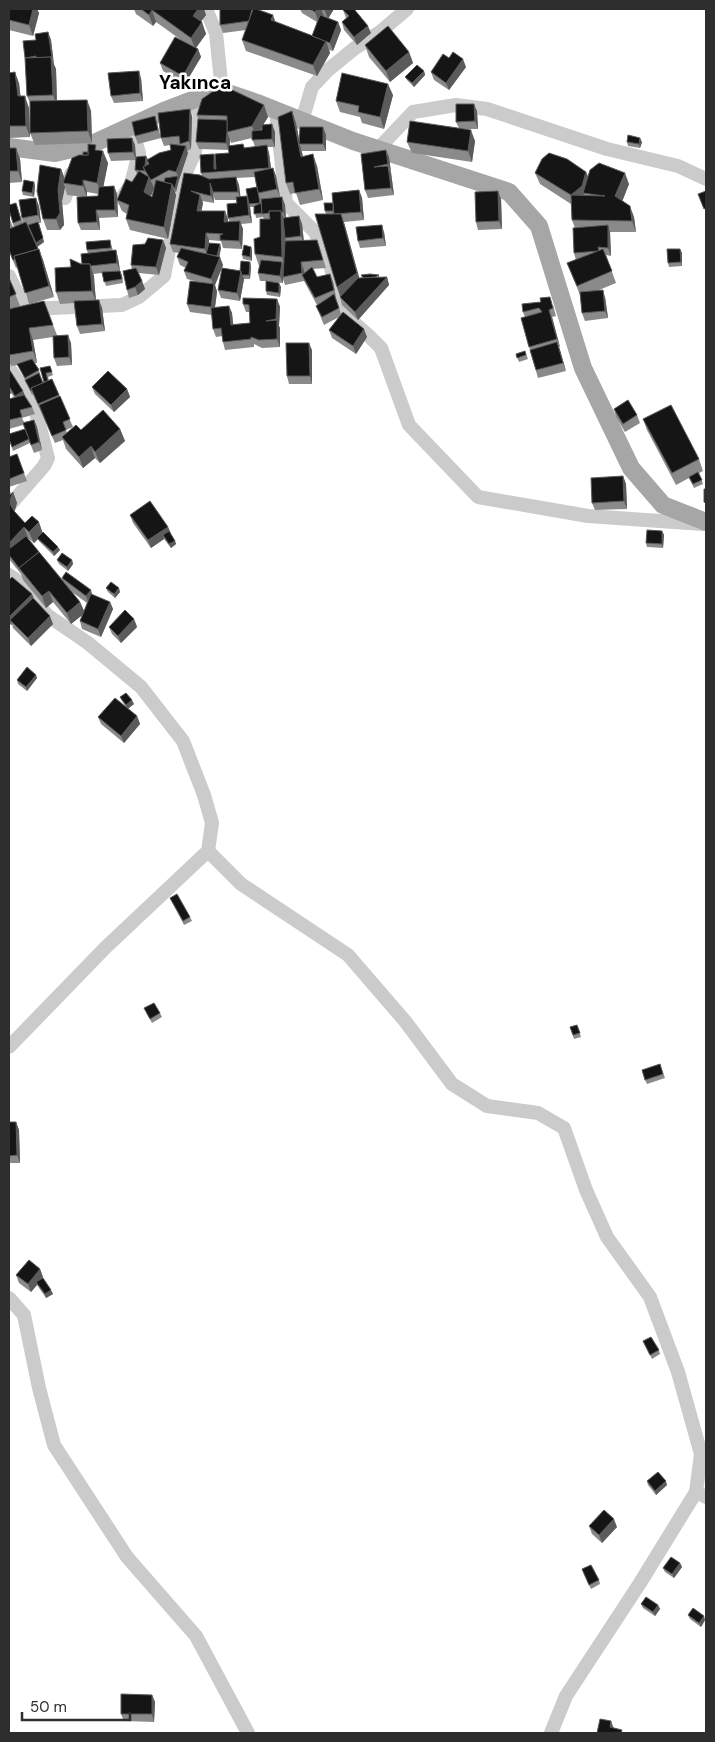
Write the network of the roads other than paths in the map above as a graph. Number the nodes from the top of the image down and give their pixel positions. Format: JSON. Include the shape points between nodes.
{"nodes":[{"id":1,"x":206,"y":9,"type":"edge"},
{"id":2,"x":407,"y":9,"type":"edge"},
{"id":3,"x":222,"y":91,"type":"junction"},
{"id":4,"x":188,"y":102,"type":"junction"},
{"id":5,"x":276,"y":111,"type":"junction"},
{"id":6,"x":302,"y":121,"type":"junction"},
{"id":7,"x":130,"y":126,"type":"junction"},
{"id":8,"x":9,"y":147,"type":"edge"},
{"id":9,"x":72,"y":149,"type":"junction"},
{"id":10,"x":378,"y":149,"type":"junction"},
{"id":11,"x":706,"y":179,"type":"edge"},
{"id":12,"x":65,"y":198,"type":"dead end"},
{"id":13,"x":121,"y":199,"type":"edge"},
{"id":14,"x":9,"y":276,"type":"edge"},
{"id":15,"x":25,"y":309,"type":"junction"},
{"id":16,"x":9,"y":315,"type":"edge"},
{"id":17,"x":9,"y":368,"type":"edge"},
{"id":18,"x":9,"y":506,"type":"edge"},
{"id":19,"x":706,"y":523,"type":"edge"},
{"id":20,"x":11,"y":580,"type":"edge"},
{"id":21,"x":208,"y":850,"type":"junction"},
{"id":22,"x":9,"y":1047,"type":"edge"},
{"id":23,"x":9,"y":1298,"type":"edge"},
{"id":24,"x":701,"y":1494,"type":"edge"},
{"id":25,"x":248,"y":1733,"type":"edge"},
{"id":26,"x":551,"y":1733,"type":"edge"}],
"edges":[{"from":1,"to":3,"type":"street","via":[[216,33]]},
{"from":2,"to":6,"type":"street","via":[[328,70],[312,87]]},
{"from":3,"to":4,"type":"main road"},
{"from":3,"to":5,"type":"main road"},
{"from":4,"to":7,"type":"main road"},
{"from":4,"to":15,"type":"street","via":[[200,111],[195,152],[182,181],[164,276],[139,297],[122,305]]},
{"from":5,"to":6,"type":"main road"},
{"from":5,"to":19,"type":"street","via":[[286,203],[315,232],[331,268],[344,314],[381,348],[409,425],[478,497],[588,516]]},
{"from":6,"to":10,"type":"main road"},
{"from":7,"to":9,"type":"main road","via":[[90,145]]},
{"from":7,"to":13,"type":"street","via":[[139,153],[131,184]]},
{"from":8,"to":9,"type":"main road","via":[[55,153]]},
{"from":9,"to":12,"type":"street","via":[[73,165]]},
{"from":10,"to":11,"type":"street","via":[[413,112],[456,105],[487,109],[607,149],[678,166]]},
{"from":10,"to":19,"type":"main road","via":[[509,192],[539,226],[582,368],[631,468],[663,505]]},
{"from":14,"to":15,"type":"street"},
{"from":15,"to":16,"type":"street"},
{"from":17,"to":18,"type":"street","via":[[34,405],[48,458]]},
{"from":20,"to":21,"type":"street","via":[[47,615],[88,643],[141,687],[183,741],[212,823]]},
{"from":21,"to":22,"type":"street","via":[[105,948]]},
{"from":21,"to":24,"type":"street","via":[[241,884],[348,955],[452,1084],[487,1106],[538,1112],[564,1128],[607,1236],[650,1297],[678,1372],[701,1454]]},
{"from":23,"to":25,"type":"street","via":[[24,1315],[54,1445],[127,1557],[196,1636]]},
{"from":24,"to":26,"type":"street","via":[[566,1696]]}]}
